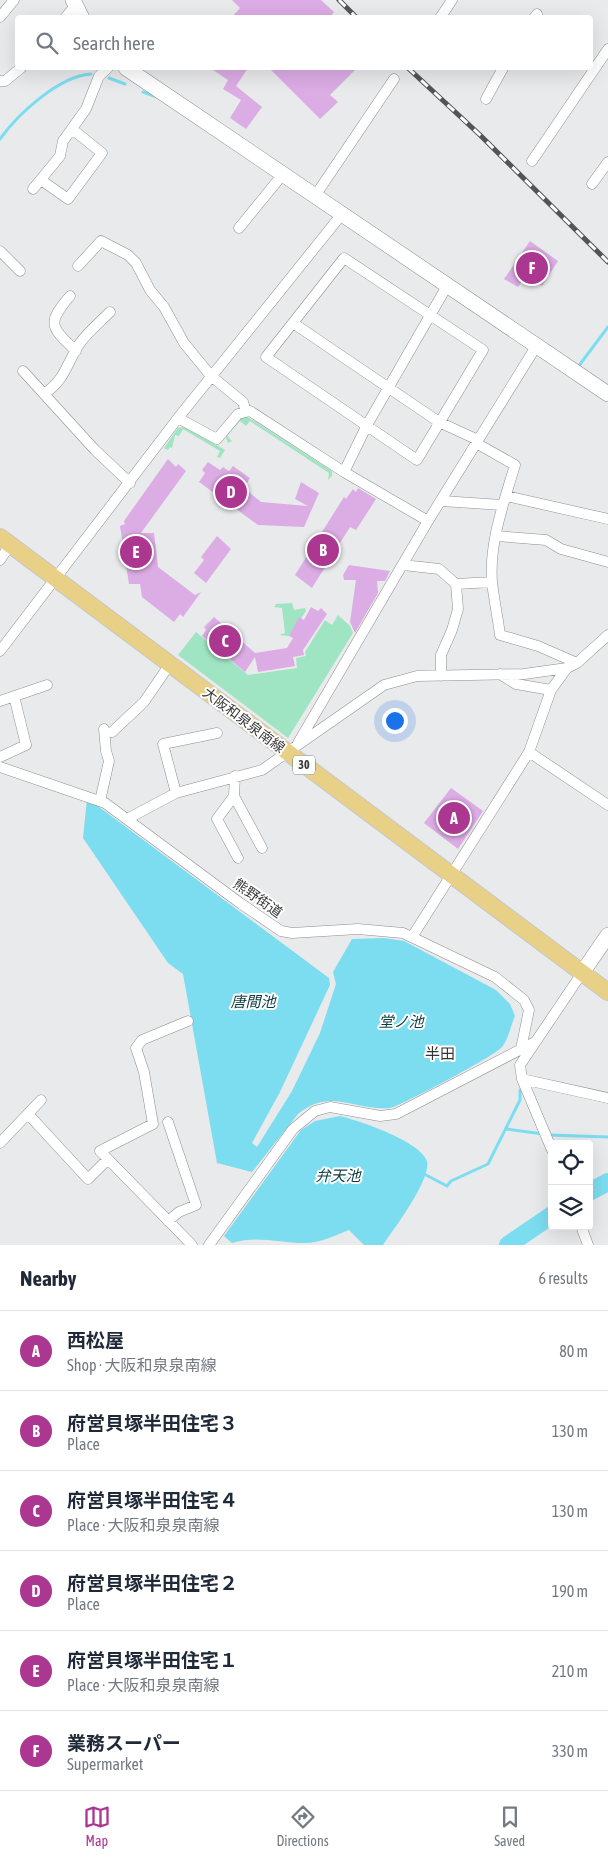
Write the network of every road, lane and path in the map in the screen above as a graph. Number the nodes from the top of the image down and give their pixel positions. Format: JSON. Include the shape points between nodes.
{"nodes":[{"id":1,"x":14,"y":0,"type":"edge"},
{"id":2,"x":452,"y":0,"type":"edge"},
{"id":3,"x":442,"y":15,"type":"edge"},
{"id":4,"x":0,"y":17,"type":"edge"},
{"id":5,"x":608,"y":49,"type":"edge"},
{"id":6,"x":19,"y":70,"type":"edge"},
{"id":7,"x":106,"y":70,"type":"edge"},
{"id":8,"x":129,"y":70,"type":"edge"},
{"id":9,"x":502,"y":70,"type":"edge"},
{"id":10,"x":394,"y":80,"type":"dead end"},
{"id":11,"x":0,"y":81,"type":"edge"},
{"id":12,"x":486,"y":99,"type":"dead end"},
{"id":13,"x":72,"y":129,"type":"junction"},
{"id":14,"x":532,"y":161,"type":"dead end"},
{"id":15,"x":608,"y":162,"type":"edge"},
{"id":16,"x":283,"y":174,"type":"junction"},
{"id":17,"x":41,"y":180,"type":"junction"},
{"id":18,"x":592,"y":184,"type":"dead end"},
{"id":19,"x":33,"y":190,"type":"dead end"},
{"id":20,"x":315,"y":196,"type":"junction"},
{"id":21,"x":342,"y":214,"type":"junction"},
{"id":22,"x":239,"y":228,"type":"dead end"},
{"id":23,"x":0,"y":251,"type":"edge"},
{"id":24,"x":78,"y":266,"type":"dead end"},
{"id":25,"x":20,"y":271,"type":"dead end"},
{"id":26,"x":447,"y":286,"type":"junction"},
{"id":27,"x":70,"y":296,"type":"dead end"},
{"id":28,"x":110,"y":312,"type":"dead end"},
{"id":29,"x":430,"y":315,"type":"junction"},
{"id":30,"x":293,"y":323,"type":"junction"},
{"id":31,"x":537,"y":345,"type":"junction"},
{"id":32,"x":76,"y":351,"type":"junction"},
{"id":33,"x":23,"y":371,"type":"dead end"},
{"id":34,"x":211,"y":376,"type":"junction"},
{"id":35,"x":388,"y":387,"type":"junction"},
{"id":36,"x":44,"y":394,"type":"junction"},
{"id":37,"x":608,"y":394,"type":"edge"},
{"id":38,"x":246,"y":412,"type":"junction"},
{"id":39,"x":178,"y":418,"type":"junction"},
{"id":40,"x":439,"y":422,"type":"junction"},
{"id":41,"x":368,"y":425,"type":"junction"},
{"id":42,"x":477,"y":441,"type":"junction"},
{"id":43,"x":344,"y":472,"type":"junction"},
{"id":44,"x":130,"y":482,"type":"junction"},
{"id":45,"x":442,"y":501,"type":"junction"},
{"id":46,"x":504,"y":501,"type":"junction"},
{"id":47,"x":608,"y":519,"type":"edge"},
{"id":48,"x":428,"y":522,"type":"junction"},
{"id":49,"x":497,"y":536,"type":"junction"},
{"id":50,"x":5,"y":541,"type":"edge"},
{"id":51,"x":0,"y":560,"type":"edge"},
{"id":52,"x":608,"y":562,"type":"edge"},
{"id":53,"x":403,"y":564,"type":"junction"},
{"id":54,"x":55,"y":578,"type":"junction"},
{"id":55,"x":492,"y":582,"type":"junction"},
{"id":56,"x":456,"y":584,"type":"junction"},
{"id":57,"x":608,"y":635,"type":"edge"},
{"id":58,"x":0,"y":651,"type":"edge"},
{"id":59,"x":577,"y":662,"type":"junction"},
{"id":60,"x":170,"y":664,"type":"junction"},
{"id":61,"x":567,"y":668,"type":"junction"},
{"id":62,"x":500,"y":674,"type":"junction"},
{"id":63,"x":441,"y":676,"type":"junction"},
{"id":64,"x":47,"y":686,"type":"dead end"},
{"id":65,"x":551,"y":690,"type":"junction"},
{"id":66,"x":14,"y":696,"type":"junction"},
{"id":67,"x":0,"y":701,"type":"edge"},
{"id":68,"x":217,"y":733,"type":"dead end"},
{"id":69,"x":291,"y":751,"type":"junction"},
{"id":70,"x":529,"y":752,"type":"junction"},
{"id":71,"x":0,"y":757,"type":"edge"},
{"id":72,"x":0,"y":767,"type":"edge"},
{"id":73,"x":235,"y":776,"type":"junction"},
{"id":74,"x":176,"y":793,"type":"junction"},
{"id":75,"x":234,"y":796,"type":"junction"},
{"id":76,"x":100,"y":801,"type":"junction"},
{"id":77,"x":608,"y":805,"type":"edge"},
{"id":78,"x":127,"y":819,"type":"junction"},
{"id":79,"x":262,"y":848,"type":"dead end"},
{"id":80,"x":238,"y":858,"type":"dead end"},
{"id":81,"x":450,"y":874,"type":"junction"},
{"id":82,"x":608,"y":935,"type":"edge"},
{"id":83,"x":412,"y":937,"type":"junction"},
{"id":84,"x":582,"y":973,"type":"junction"},
{"id":85,"x":608,"y":992,"type":"edge"},
{"id":86,"x":188,"y":1021,"type":"dead end"},
{"id":87,"x":535,"y":1042,"type":"junction"},
{"id":88,"x":521,"y":1049,"type":"junction"},
{"id":89,"x":522,"y":1079,"type":"junction"},
{"id":90,"x":608,"y":1098,"type":"edge"},
{"id":91,"x":42,"y":1100,"type":"dead end"},
{"id":92,"x":28,"y":1114,"type":"junction"},
{"id":93,"x":168,"y":1122,"type":"dead end"},
{"id":94,"x":548,"y":1140,"type":"edge"},
{"id":95,"x":0,"y":1143,"type":"edge"},
{"id":96,"x":107,"y":1160,"type":"junction"},
{"id":97,"x":168,"y":1221,"type":"junction"},
{"id":98,"x":192,"y":1245,"type":"edge"},
{"id":99,"x":209,"y":1245,"type":"edge"}],
"edges":[{"from":1,"to":4,"type":"street"},
{"from":2,"to":3,"type":"street"},
{"from":5,"to":14,"type":"street"},
{"from":6,"to":11,"type":"street"},
{"from":7,"to":13,"type":"street","via":[[99,76],[86,109]]},
{"from":8,"to":16,"type":"street"},
{"from":9,"to":12,"type":"street"},
{"from":10,"to":20,"type":"street"},
{"from":13,"to":17,"type":"street","via":[[63,142],[60,156]]},
{"from":13,"to":17,"type":"street","via":[[102,152],[68,199]]},
{"from":15,"to":18,"type":"street"},
{"from":16,"to":20,"type":"street"},
{"from":16,"to":22,"type":"street"},
{"from":17,"to":19,"type":"street"},
{"from":20,"to":21,"type":"street"},
{"from":21,"to":26,"type":"street"},
{"from":21,"to":34,"type":"street"},
{"from":23,"to":25,"type":"street"},
{"from":24,"to":34,"type":"street","via":[[101,241],[128,255],[184,343]]},
{"from":26,"to":29,"type":"street"},
{"from":26,"to":31,"type":"street"},
{"from":27,"to":32,"type":"street","via":[[55,314],[54,322],[59,334]]},
{"from":28,"to":32,"type":"street"},
{"from":29,"to":30,"type":"street","via":[[344,258]]},
{"from":29,"to":35,"type":"street"},
{"from":29,"to":40,"type":"street","via":[[483,350]]},
{"from":30,"to":35,"type":"street"},
{"from":30,"to":41,"type":"street","via":[[266,357]]},
{"from":31,"to":37,"type":"street"},
{"from":31,"to":42,"type":"street"},
{"from":32,"to":36,"type":"street","via":[[65,374]]},
{"from":33,"to":36,"type":"street"},
{"from":34,"to":38,"type":"street","via":[[243,402]]},
{"from":34,"to":39,"type":"street"},
{"from":35,"to":40,"type":"street"},
{"from":35,"to":41,"type":"street"},
{"from":36,"to":44,"type":"street","via":[[95,450]]},
{"from":38,"to":39,"type":"street","via":[[238,414],[217,439]]},
{"from":38,"to":43,"type":"street","via":[[250,411]]},
{"from":39,"to":44,"type":"street"},
{"from":40,"to":41,"type":"street","via":[[417,460]]},
{"from":40,"to":42,"type":"street"},
{"from":41,"to":43,"type":"street"},
{"from":42,"to":45,"type":"street"},
{"from":42,"to":46,"type":"street","via":[[515,465]]},
{"from":43,"to":48,"type":"street"},
{"from":44,"to":54,"type":"street"},
{"from":45,"to":46,"type":"street"},
{"from":45,"to":48,"type":"street"},
{"from":46,"to":47,"type":"street"},
{"from":46,"to":49,"type":"street"},
{"from":48,"to":53,"type":"street"},
{"from":49,"to":52,"type":"street","via":[[546,540],[561,549]]},
{"from":49,"to":55,"type":"street"},
{"from":50,"to":51,"type":"street"},
{"from":50,"to":54,"type":"main road","name":"大阪和泉泉南線","number":"30"},
{"from":53,"to":56,"type":"street","via":[[439,569]]},
{"from":53,"to":69,"type":"street"},
{"from":54,"to":58,"type":"street"},
{"from":54,"to":60,"type":"main road","name":"大阪和泉泉南線","number":"30"},
{"from":55,"to":56,"type":"street"},
{"from":55,"to":59,"type":"street","via":[[500,635]]},
{"from":56,"to":63,"type":"street","via":[[458,609],[440,655]]},
{"from":57,"to":59,"type":"street"},
{"from":59,"to":61,"type":"street"},
{"from":60,"to":69,"type":"main road","name":"大阪和泉泉南線","number":"30"},
{"from":60,"to":76,"type":"street","via":[[144,702],[108,731],[106,751],[109,761]]},
{"from":61,"to":62,"type":"street"},
{"from":61,"to":65,"type":"street"},
{"from":62,"to":63,"type":"street"},
{"from":62,"to":65,"type":"street","via":[[516,684]]},
{"from":63,"to":69,"type":"street","via":[[417,676],[384,685]]},
{"from":64,"to":66,"type":"street"},
{"from":65,"to":70,"type":"street"},
{"from":66,"to":67,"type":"street"},
{"from":66,"to":71,"type":"street","via":[[26,745]]},
{"from":68,"to":74,"type":"street","via":[[163,744]]},
{"from":69,"to":73,"type":"street","via":[[262,770]]},
{"from":69,"to":81,"type":"main road","name":"大阪和泉泉南線","number":"30"},
{"from":70,"to":77,"type":"street"},
{"from":70,"to":81,"type":"street"},
{"from":72,"to":76,"type":"street","name":"熊野街道"},
{"from":73,"to":74,"type":"street"},
{"from":73,"to":75,"type":"street"},
{"from":74,"to":78,"type":"street"},
{"from":75,"to":79,"type":"street"},
{"from":75,"to":80,"type":"street","via":[[217,819]]},
{"from":76,"to":78,"type":"street","name":"熊野街道"},
{"from":78,"to":83,"type":"street","name":"熊野街道","via":[[281,930],[358,929],[403,933]]},
{"from":81,"to":83,"type":"street"},
{"from":81,"to":84,"type":"main road","name":"大阪和泉泉南線","number":"30"},
{"from":82,"to":84,"type":"street"},
{"from":83,"to":88,"type":"street","name":"熊野街道","via":[[495,977],[524,1000],[529,1010]]},
{"from":84,"to":85,"type":"main road","name":"大阪和泉泉南線","number":"30"},
{"from":84,"to":87,"type":"street"},
{"from":86,"to":96,"type":"street","via":[[142,1040],[136,1048],[144,1072],[153,1124],[100,1151]]},
{"from":87,"to":88,"type":"street"},
{"from":87,"to":89,"type":"street","via":[[520,1065]]},
{"from":88,"to":99,"type":"street","via":[[396,1114],[380,1116],[330,1107],[315,1111],[293,1128]]},
{"from":89,"to":90,"type":"street"},
{"from":89,"to":94,"type":"street"},
{"from":91,"to":92,"type":"street"},
{"from":92,"to":95,"type":"street"},
{"from":92,"to":96,"type":"street","via":[[88,1179]]},
{"from":93,"to":97,"type":"street","via":[[196,1205]]},
{"from":96,"to":97,"type":"street"},
{"from":97,"to":98,"type":"street"}]}
